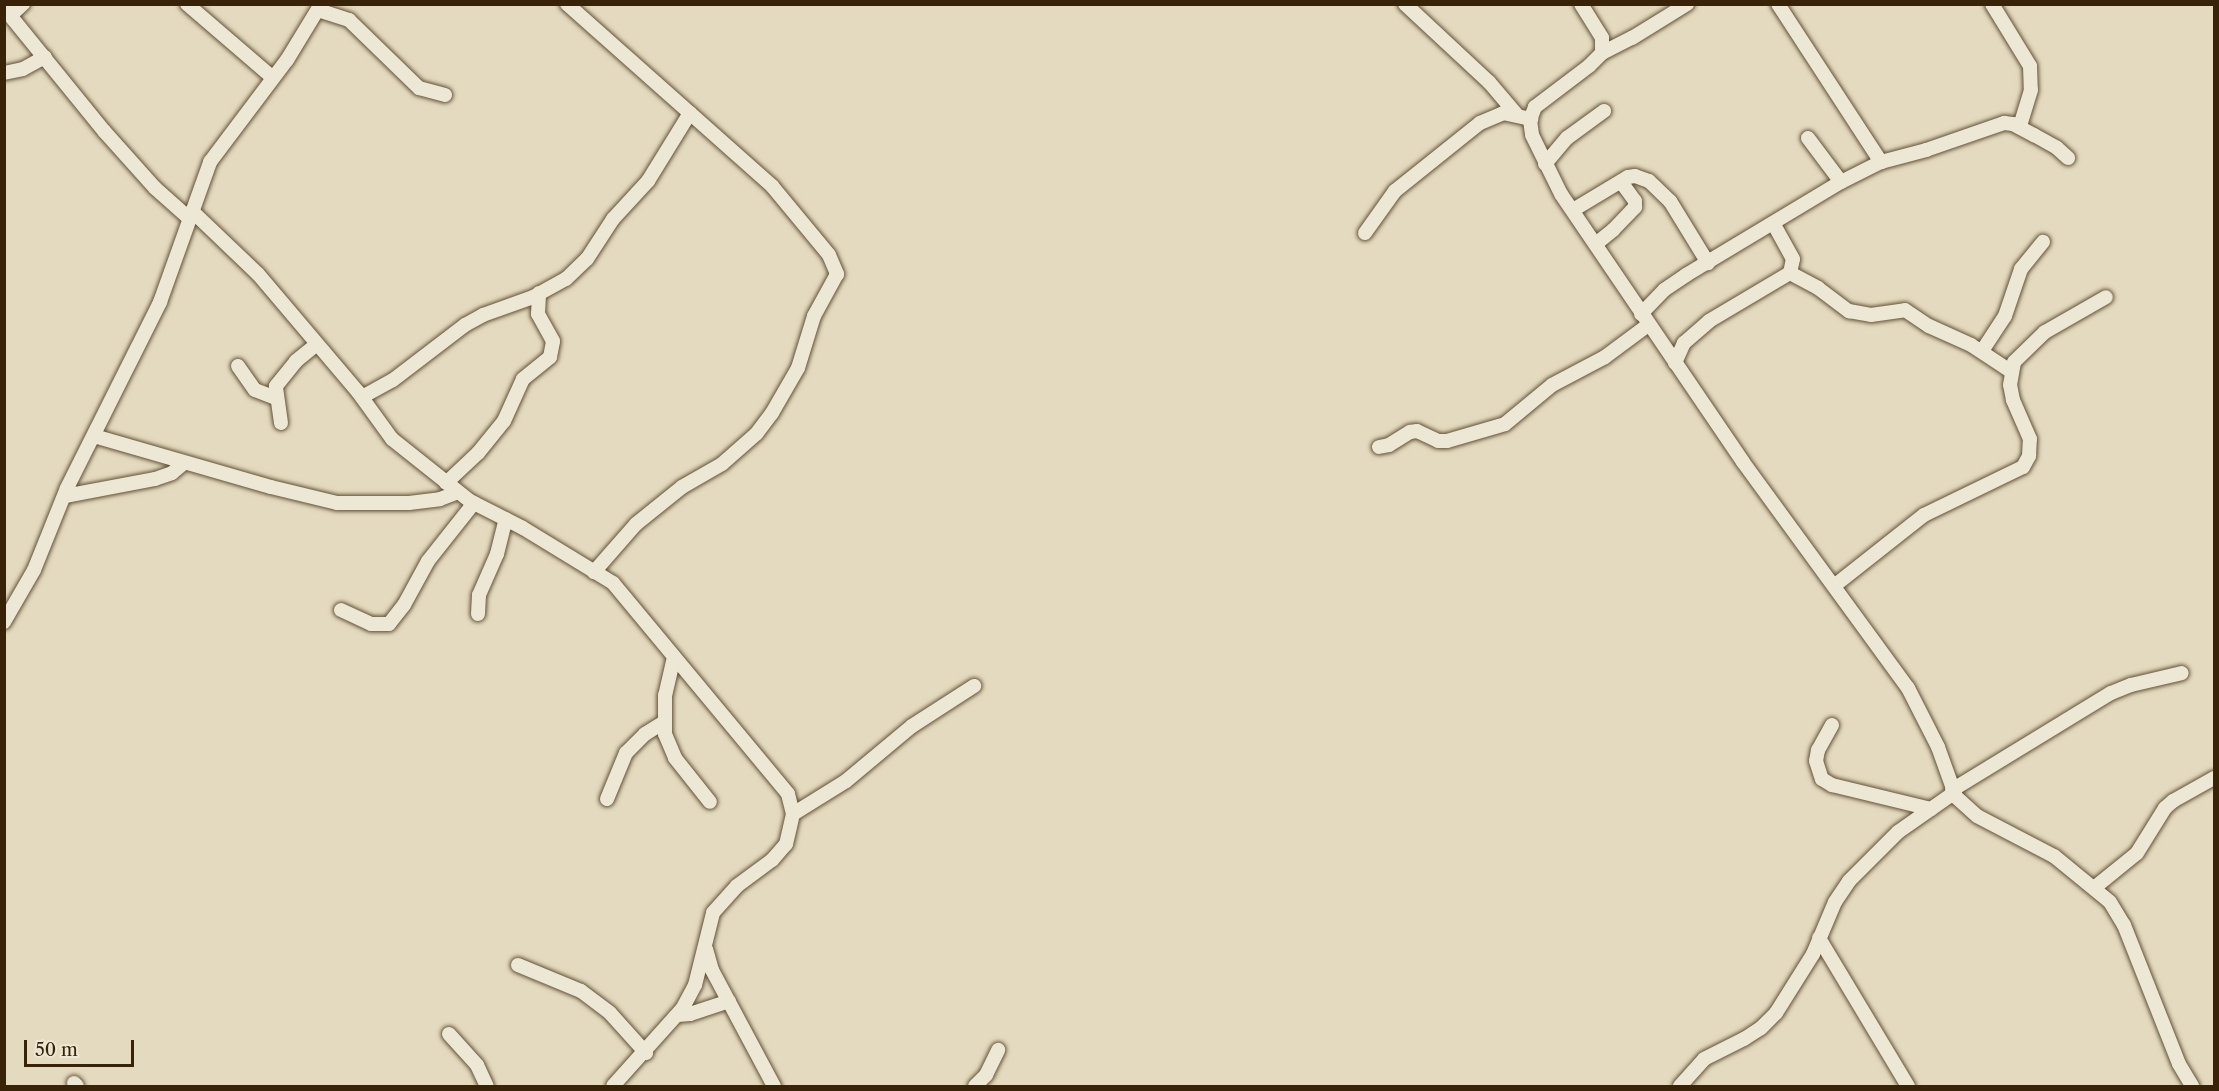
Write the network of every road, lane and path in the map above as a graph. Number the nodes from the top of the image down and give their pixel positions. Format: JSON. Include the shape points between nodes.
{"nodes":[{"id":1,"x":23,"y":4,"type":"edge"},
{"id":2,"x":187,"y":4,"type":"edge"},
{"id":3,"x":567,"y":4,"type":"edge"},
{"id":4,"x":1405,"y":4,"type":"edge"},
{"id":5,"x":1581,"y":4,"type":"edge"},
{"id":6,"x":1687,"y":4,"type":"edge"},
{"id":7,"x":1778,"y":4,"type":"edge"},
{"id":8,"x":1992,"y":4,"type":"edge"},
{"id":9,"x":320,"y":6,"type":"edge"},
{"id":10,"x":7,"y":12,"type":"edge"},
{"id":11,"x":1602,"y":52,"type":"junction"},
{"id":12,"x":45,"y":57,"type":"junction"},
{"id":13,"x":4,"y":73,"type":"edge"},
{"id":14,"x":272,"y":77,"type":"junction"},
{"id":15,"x":445,"y":95,"type":"dead end"},
{"id":16,"x":1604,"y":111,"type":"dead end"},
{"id":17,"x":690,"y":113,"type":"junction"},
{"id":18,"x":1517,"y":115,"type":"junction"},
{"id":19,"x":1531,"y":118,"type":"junction"},
{"id":20,"x":2020,"y":127,"type":"junction"},
{"id":21,"x":1808,"y":138,"type":"dead end"},
{"id":22,"x":2068,"y":158,"type":"dead end"},
{"id":23,"x":1881,"y":162,"type":"junction"},
{"id":24,"x":1545,"y":164,"type":"junction"},
{"id":25,"x":1621,"y":182,"type":"junction"},
{"id":26,"x":1841,"y":182,"type":"junction"},
{"id":27,"x":1573,"y":210,"type":"junction"},
{"id":28,"x":191,"y":215,"type":"junction"},
{"id":29,"x":1774,"y":225,"type":"junction"},
{"id":30,"x":1365,"y":232,"type":"dead end"},
{"id":31,"x":2043,"y":242,"type":"dead end"},
{"id":32,"x":1597,"y":243,"type":"junction"},
{"id":33,"x":1708,"y":263,"type":"junction"},
{"id":34,"x":1790,"y":273,"type":"junction"},
{"id":35,"x":539,"y":293,"type":"junction"},
{"id":36,"x":2106,"y":297,"type":"dead end"},
{"id":37,"x":1645,"y":320,"type":"junction"},
{"id":38,"x":316,"y":345,"type":"junction"},
{"id":39,"x":1982,"y":351,"type":"junction"},
{"id":40,"x":1675,"y":363,"type":"junction"},
{"id":41,"x":238,"y":366,"type":"dead end"},
{"id":42,"x":2012,"y":372,"type":"junction"},
{"id":43,"x":362,"y":397,"type":"junction"},
{"id":44,"x":276,"y":398,"type":"junction"},
{"id":45,"x":281,"y":423,"type":"dead end"},
{"id":46,"x":94,"y":436,"type":"junction"},
{"id":47,"x":1379,"y":447,"type":"dead end"},
{"id":48,"x":184,"y":463,"type":"junction"},
{"id":49,"x":446,"y":483,"type":"junction"},
{"id":50,"x":458,"y":492,"type":"junction"},
{"id":51,"x":64,"y":496,"type":"junction"},
{"id":52,"x":474,"y":503,"type":"junction"},
{"id":53,"x":506,"y":519,"type":"junction"},
{"id":54,"x":594,"y":572,"type":"junction"},
{"id":55,"x":1834,"y":586,"type":"junction"},
{"id":56,"x":341,"y":610,"type":"dead end"},
{"id":57,"x":478,"y":614,"type":"dead end"},
{"id":58,"x":4,"y":622,"type":"edge"},
{"id":59,"x":674,"y":657,"type":"junction"},
{"id":60,"x":2182,"y":673,"type":"dead end"},
{"id":61,"x":974,"y":686,"type":"dead end"},
{"id":62,"x":664,"y":722,"type":"junction"},
{"id":63,"x":1832,"y":725,"type":"dead end"},
{"id":64,"x":2214,"y":778,"type":"edge"},
{"id":65,"x":1953,"y":791,"type":"junction"},
{"id":66,"x":607,"y":799,"type":"dead end"},
{"id":67,"x":710,"y":802,"type":"dead end"},
{"id":68,"x":1931,"y":809,"type":"junction"},
{"id":69,"x":793,"y":814,"type":"junction"},
{"id":70,"x":2094,"y":888,"type":"junction"},
{"id":71,"x":1820,"y":938,"type":"junction"},
{"id":72,"x":705,"y":944,"type":"junction"},
{"id":73,"x":518,"y":965,"type":"dead end"},
{"id":74,"x":729,"y":1001,"type":"junction"},
{"id":75,"x":678,"y":1015,"type":"junction"},
{"id":76,"x":449,"y":1034,"type":"dead end"},
{"id":77,"x":998,"y":1050,"type":"dead end"},
{"id":78,"x":646,"y":1053,"type":"junction"},
{"id":79,"x":487,"y":1086,"type":"edge"},
{"id":80,"x":613,"y":1086,"type":"edge"},
{"id":81,"x":774,"y":1086,"type":"edge"},
{"id":82,"x":975,"y":1086,"type":"edge"},
{"id":83,"x":1680,"y":1086,"type":"edge"},
{"id":84,"x":1908,"y":1086,"type":"edge"},
{"id":85,"x":2192,"y":1086,"type":"edge"}],
"edges":[{"from":1,"to":10,"type":"street"},
{"from":2,"to":14,"type":"street"},
{"from":3,"to":17,"type":"street"},
{"from":4,"to":18,"type":"street","via":[[1489,82]]},
{"from":5,"to":11,"type":"street","via":[[1602,38]]},
{"from":6,"to":11,"type":"street"},
{"from":7,"to":23,"type":"street"},
{"from":8,"to":20,"type":"street","via":[[2030,66],[2031,90]]},
{"from":9,"to":14,"type":"street"},
{"from":9,"to":15,"type":"street","via":[[349,20],[419,88]]},
{"from":10,"to":12,"type":"street"},
{"from":11,"to":19,"type":"street","via":[[1535,107]]},
{"from":12,"to":13,"type":"street","via":[[23,69]]},
{"from":12,"to":28,"type":"street","via":[[155,188]]},
{"from":14,"to":28,"type":"street","via":[[210,162]]},
{"from":16,"to":24,"type":"street","via":[[1567,138]]},
{"from":17,"to":35,"type":"street","via":[[648,181],[613,219],[587,259],[566,279]]},
{"from":17,"to":54,"type":"street","via":[[772,186],[829,255],[837,274],[814,316],[805,351],[786,392],[756,435],[722,464],[695,478],[643,518]]},
{"from":18,"to":19,"type":"street"},
{"from":18,"to":30,"type":"street","via":[[1503,113],[1480,123],[1395,191]]},
{"from":19,"to":24,"type":"street","via":[[1532,135]]},
{"from":20,"to":22,"type":"street"},
{"from":20,"to":23,"type":"street","via":[[2004,123]]},
{"from":21,"to":26,"type":"street"},
{"from":23,"to":26,"type":"street"},
{"from":24,"to":27,"type":"street"},
{"from":25,"to":27,"type":"street"},
{"from":25,"to":32,"type":"street","via":[[1635,207]]},
{"from":25,"to":33,"type":"street","via":[[1635,176],[1660,190]]},
{"from":26,"to":29,"type":"street"},
{"from":27,"to":32,"type":"street"},
{"from":28,"to":38,"type":"street","via":[[258,274]]},
{"from":28,"to":46,"type":"street","via":[[164,294]]},
{"from":29,"to":33,"type":"street"},
{"from":29,"to":34,"type":"street","via":[[1793,259]]},
{"from":31,"to":39,"type":"street","via":[[2021,269],[2005,316]]},
{"from":32,"to":37,"type":"street"},
{"from":33,"to":37,"type":"street","via":[[1664,290]]},
{"from":34,"to":39,"type":"street","via":[[1849,311],[1871,315],[1905,310]]},
{"from":34,"to":40,"type":"street","via":[[1724,309],[1684,343]]},
{"from":35,"to":43,"type":"street","via":[[465,325],[393,380]]},
{"from":35,"to":49,"type":"street","via":[[538,314],[553,340],[550,357],[523,379],[504,421]]},
{"from":36,"to":42,"type":"street","via":[[2045,332],[2014,362]]},
{"from":37,"to":40,"type":"street"},
{"from":37,"to":47,"type":"street","via":[[1605,357],[1552,385],[1505,424],[1447,441],[1410,432]]},
{"from":38,"to":43,"type":"street"},
{"from":38,"to":44,"type":"street","via":[[285,374],[276,386]]},
{"from":39,"to":42,"type":"street"},
{"from":40,"to":55,"type":"street"},
{"from":41,"to":44,"type":"street","via":[[255,390]]},
{"from":42,"to":55,"type":"street","via":[[2013,400],[2030,439],[2029,456],[2023,467],[1924,515]]},
{"from":43,"to":49,"type":"street","via":[[392,439]]},
{"from":44,"to":45,"type":"street"},
{"from":46,"to":48,"type":"street"},
{"from":46,"to":51,"type":"street"},
{"from":48,"to":50,"type":"street","via":[[337,503],[409,504]]},
{"from":48,"to":51,"type":"street","via":[[155,479]]},
{"from":49,"to":50,"type":"street"},
{"from":50,"to":52,"type":"street"},
{"from":51,"to":58,"type":"street","via":[[34,570]]},
{"from":52,"to":53,"type":"street"},
{"from":52,"to":56,"type":"street","via":[[428,561],[404,605],[388,624],[371,624]]},
{"from":53,"to":54,"type":"street"},
{"from":53,"to":57,"type":"street","via":[[497,554],[479,594]]},
{"from":54,"to":59,"type":"street","via":[[613,583]]},
{"from":55,"to":65,"type":"street","via":[[1908,688],[1938,747]]},
{"from":59,"to":62,"type":"street","via":[[665,695]]},
{"from":59,"to":69,"type":"street","via":[[788,794]]},
{"from":60,"to":65,"type":"street","via":[[2111,693]]},
{"from":61,"to":69,"type":"street","via":[[912,726],[846,781]]},
{"from":62,"to":66,"type":"street","via":[[626,753]]},
{"from":62,"to":67,"type":"street","via":[[669,747]]},
{"from":63,"to":68,"type":"street","via":[[1818,750],[1816,761],[1822,779],[1832,785]]},
{"from":64,"to":70,"type":"street","via":[[2165,808],[2137,853]]},
{"from":65,"to":68,"type":"street"},
{"from":65,"to":70,"type":"street","via":[[1977,816],[2054,856]]},
{"from":68,"to":71,"type":"street","via":[[1898,832],[1859,870],[1835,902]]},
{"from":69,"to":72,"type":"street","via":[[786,844],[772,860],[737,886],[713,913]]},
{"from":70,"to":85,"type":"street","via":[[2110,902],[2124,925],[2179,1064]]},
{"from":71,"to":83,"type":"street","via":[[1776,1013],[1744,1039],[1704,1059]]},
{"from":71,"to":84,"type":"street"},
{"from":72,"to":74,"type":"street","via":[[712,970]]},
{"from":72,"to":75,"type":"street","via":[[695,985]]},
{"from":73,"to":78,"type":"street","via":[[581,991],[610,1013]]},
{"from":74,"to":75,"type":"street"},
{"from":74,"to":81,"type":"street"},
{"from":75,"to":78,"type":"street"},
{"from":76,"to":79,"type":"street","via":[[477,1065]]},
{"from":77,"to":82,"type":"street","via":[[986,1075]]},
{"from":78,"to":80,"type":"street"}]}
